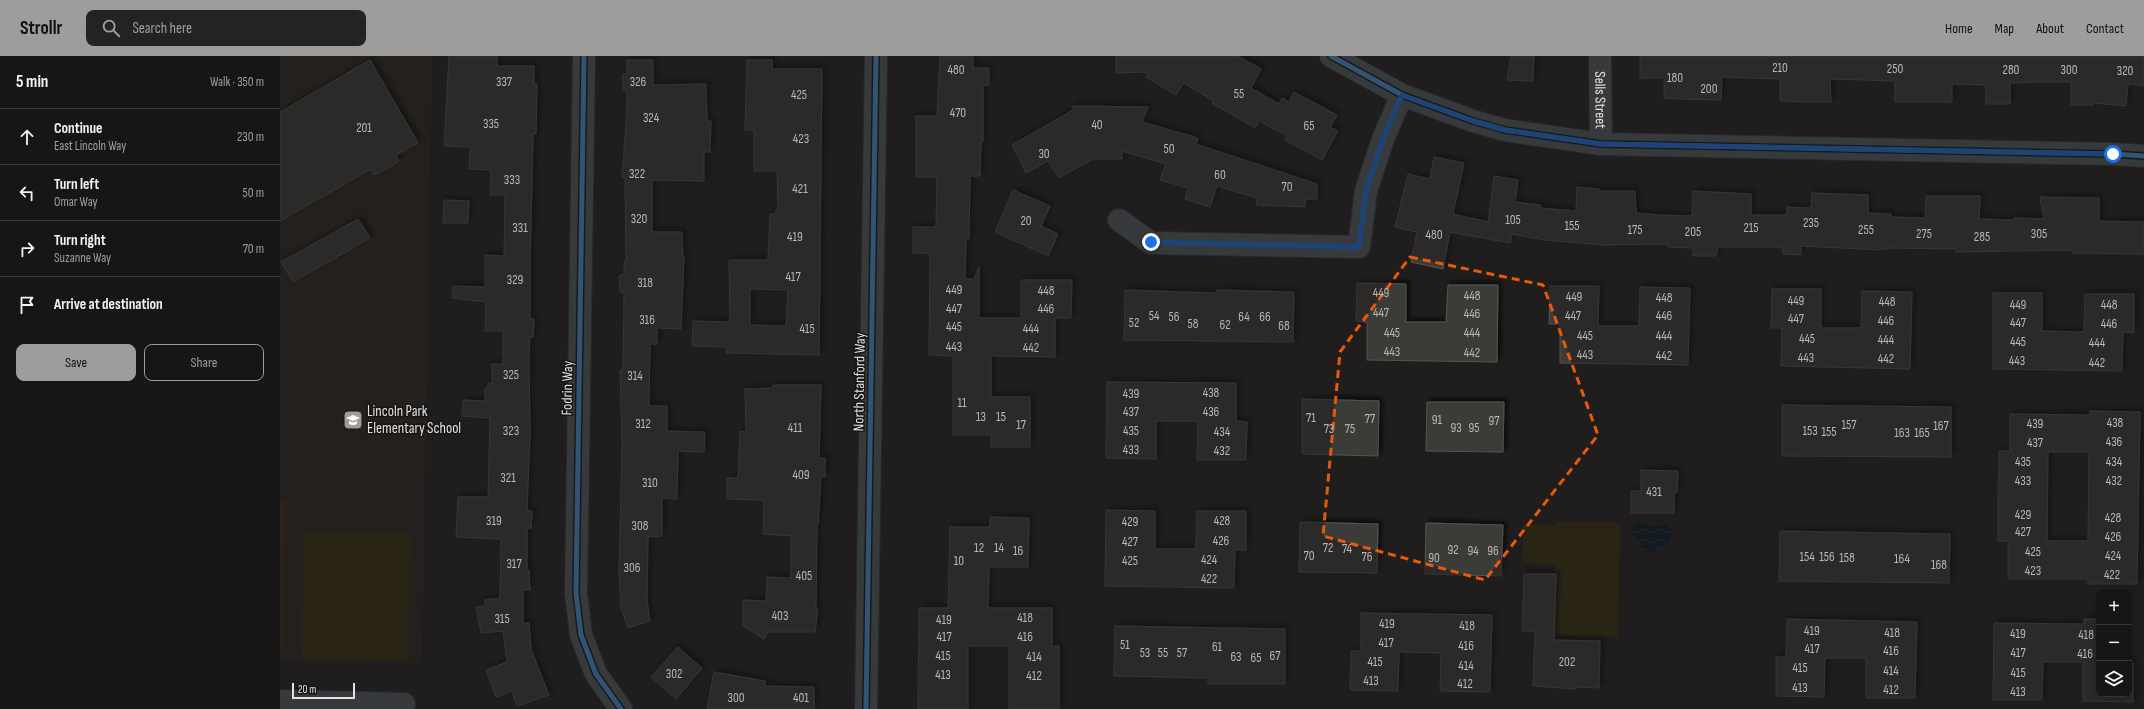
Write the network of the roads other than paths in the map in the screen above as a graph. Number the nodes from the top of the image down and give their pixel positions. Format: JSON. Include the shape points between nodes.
{"nodes":[{"id":1,"x":584,"y":56,"type":"edge"},
{"id":2,"x":876,"y":56,"type":"edge"},
{"id":3,"x":1331,"y":56,"type":"edge"},
{"id":4,"x":1600,"y":56,"type":"edge"},
{"id":5,"x":1402,"y":95,"type":"junction"},
{"id":6,"x":1601,"y":144,"type":"junction"},
{"id":7,"x":2144,"y":156,"type":"edge"},
{"id":8,"x":1119,"y":220,"type":"dead end"},
{"id":9,"x":280,"y":701,"type":"edge"},
{"id":10,"x":404,"y":704,"type":"dead end"},
{"id":11,"x":621,"y":709,"type":"edge"},
{"id":12,"x":866,"y":709,"type":"edge"}],
"edges":[{"from":1,"to":11,"type":"street","name":"Fodrin Way","via":[[576,593],[581,635],[596,674]]},
{"from":2,"to":12,"type":"street","name":"North Stanford Way"},
{"from":3,"to":5,"type":"street"},
{"from":4,"to":6,"type":"street","name":"Sells Street"},
{"from":5,"to":6,"type":"street","via":[[1505,130]]},
{"from":5,"to":8,"type":"street","via":[[1383,139],[1366,191],[1359,247],[1151,242]]},
{"from":6,"to":7,"type":"street"},
{"from":9,"to":10,"type":"street"}]}
